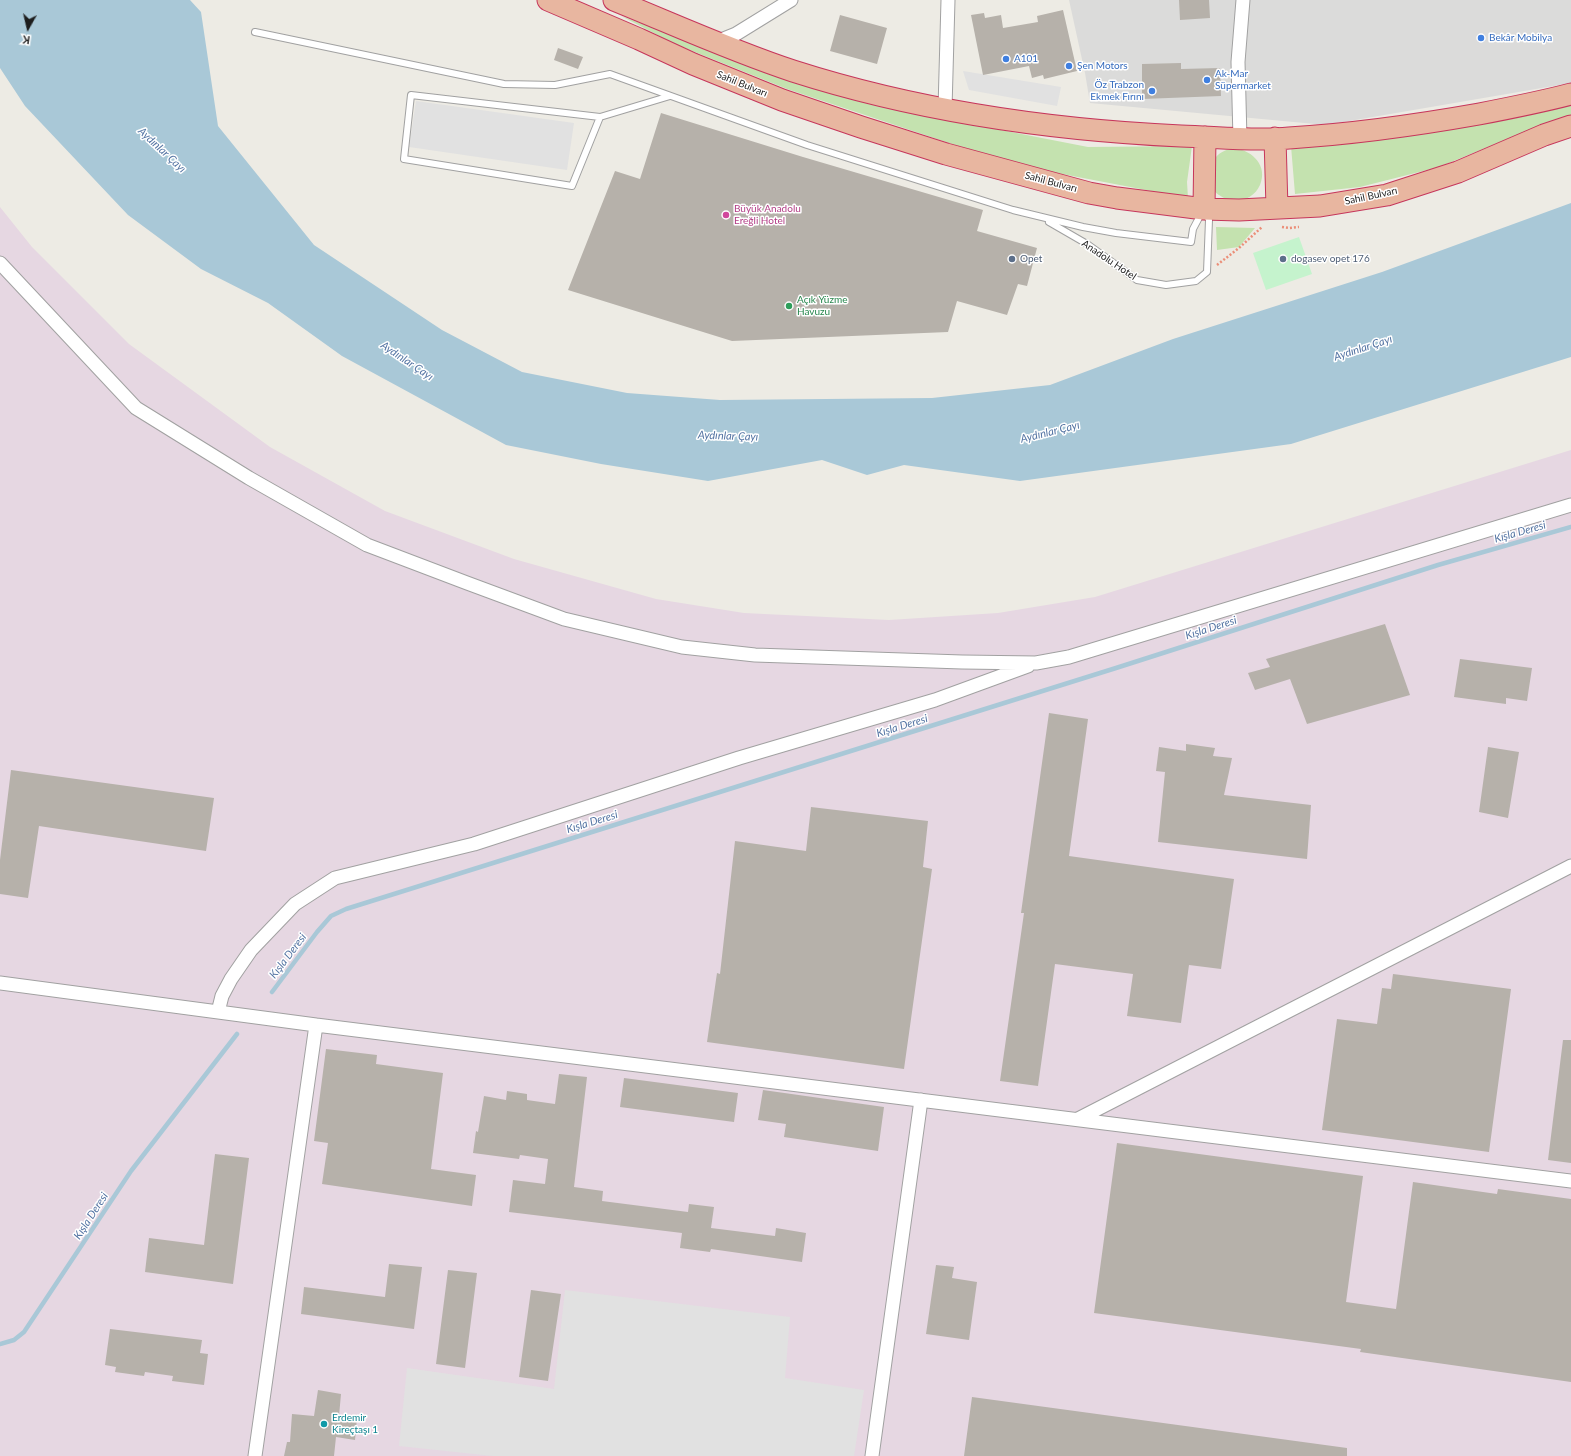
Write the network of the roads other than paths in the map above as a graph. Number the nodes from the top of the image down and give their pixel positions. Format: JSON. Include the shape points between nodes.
{"nodes":[{"id":1,"x":548,"y":0,"type":"edge"},
{"id":2,"x":614,"y":0,"type":"edge"},
{"id":3,"x":791,"y":0,"type":"edge"},
{"id":4,"x":948,"y":0,"type":"edge"},
{"id":5,"x":1243,"y":0,"type":"edge"},
{"id":6,"x":255,"y":32,"type":"dead end"},
{"id":7,"x":716,"y":42,"type":"junction"},
{"id":8,"x":1571,"y":94,"type":"edge"},
{"id":9,"x":670,"y":96,"type":"junction"},
{"id":10,"x":945,"y":109,"type":"junction"},
{"id":11,"x":600,"y":117,"type":"junction"},
{"id":12,"x":1571,"y":126,"type":"edge"},
{"id":13,"x":1205,"y":137,"type":"junction"},
{"id":14,"x":1275,"y":138,"type":"junction"},
{"id":15,"x":1240,"y":139,"type":"junction"},
{"id":16,"x":1204,"y":209,"type":"junction"},
{"id":17,"x":1272,"y":216,"type":"junction"},
{"id":18,"x":1044,"y":219,"type":"junction"},
{"id":19,"x":0,"y":263,"type":"edge"},
{"id":20,"x":1571,"y":505,"type":"edge"},
{"id":21,"x":1036,"y":663,"type":"junction"},
{"id":22,"x":1571,"y":866,"type":"edge"},
{"id":23,"x":0,"y":983,"type":"edge"},
{"id":24,"x":218,"y":1012,"type":"junction"},
{"id":25,"x":316,"y":1025,"type":"junction"},
{"id":26,"x":921,"y":1100,"type":"junction"},
{"id":27,"x":1078,"y":1119,"type":"junction"},
{"id":28,"x":1571,"y":1181,"type":"edge"},
{"id":29,"x":255,"y":1456,"type":"edge"},
{"id":30,"x":872,"y":1456,"type":"edge"}],
"edges":[{"from":1,"to":16,"type":"highway","name":"Sahil Bulvarı","via":[[743,85],[861,127],[946,154],[1089,193]]},
{"from":2,"to":7,"type":"highway"},
{"from":3,"to":7,"type":"street","via":[[736,34]]},
{"from":4,"to":10,"type":"street"},
{"from":5,"to":15,"type":"street","via":[[1238,62]]},
{"from":6,"to":9,"type":"lane","via":[[504,84],[555,85],[610,74]]},
{"from":7,"to":10,"type":"highway","via":[[799,73],[867,92]]},
{"from":8,"to":14,"type":"highway","via":[[1544,102],[1425,124]]},
{"from":9,"to":11,"type":"lane"},
{"from":9,"to":18,"type":"lane","via":[[807,145]]},
{"from":10,"to":13,"type":"highway","via":[[1082,130]]},
{"from":11,"to":11,"type":"lane","via":[[572,186],[404,159],[411,94]]},
{"from":12,"to":17,"type":"highway","name":"Sahil Bulvarı","via":[[1458,172],[1387,195]]},
{"from":13,"to":15,"type":"highway"},
{"from":13,"to":16,"type":"highway"},
{"from":14,"to":15,"type":"highway"},
{"from":14,"to":17,"type":"highway"},
{"from":16,"to":17,"type":"highway","name":"Sahil Bulvarı","via":[[1239,210]]},
{"from":16,"to":18,"type":"lane","via":[[1192,229],[1191,242],[1116,233]]},
{"from":16,"to":18,"type":"lane","name":"Anadolu Hotel","via":[[1209,220],[1207,272],[1196,281],[1166,285],[1137,280],[1087,244]]},
{"from":19,"to":21,"type":"street","via":[[136,408],[250,478],[367,545],[564,619],[682,647],[755,655]]},
{"from":20,"to":21,"type":"street","via":[[1069,657]]},
{"from":21,"to":24,"type":"street","via":[[935,700],[739,758],[474,844],[335,878],[295,904],[251,950],[231,979],[222,996]]},
{"from":22,"to":27,"type":"street"},
{"from":23,"to":24,"type":"street"},
{"from":24,"to":25,"type":"street"},
{"from":25,"to":26,"type":"street"},
{"from":25,"to":29,"type":"street"},
{"from":26,"to":27,"type":"street"},
{"from":26,"to":30,"type":"street"},
{"from":27,"to":28,"type":"street"}]}
